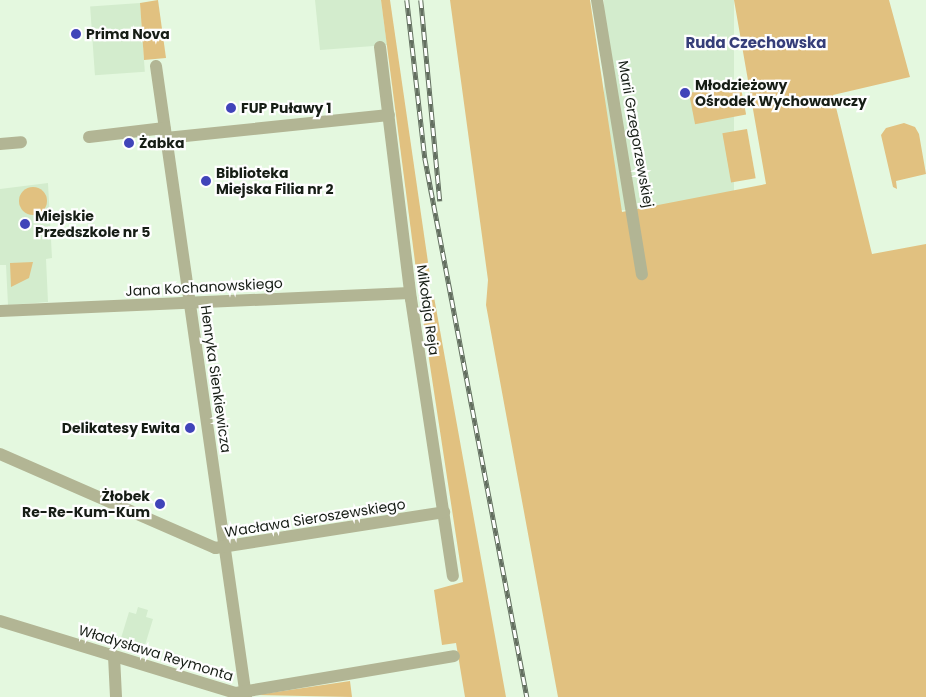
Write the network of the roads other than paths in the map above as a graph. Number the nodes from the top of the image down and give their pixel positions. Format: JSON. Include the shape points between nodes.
{"nodes":[{"id":1,"x":597,"y":0,"type":"edge"},
{"id":2,"x":380,"y":47,"type":"dead end"},
{"id":3,"x":156,"y":66,"type":"dead end"},
{"id":4,"x":390,"y":115,"type":"junction"},
{"id":5,"x":165,"y":133,"type":"junction"},
{"id":6,"x":88,"y":137,"type":"dead end"},
{"id":7,"x":20,"y":142,"type":"dead end"},
{"id":8,"x":0,"y":144,"type":"edge"},
{"id":9,"x":642,"y":274,"type":"dead end"},
{"id":10,"x":410,"y":293,"type":"junction"},
{"id":11,"x":190,"y":303,"type":"junction"},
{"id":12,"x":0,"y":312,"type":"edge"},
{"id":13,"x":0,"y":454,"type":"edge"},
{"id":14,"x":444,"y":512,"type":"junction"},
{"id":15,"x":224,"y":547,"type":"junction"},
{"id":16,"x":453,"y":576,"type":"dead end"},
{"id":17,"x":0,"y":621,"type":"edge"},
{"id":18,"x":114,"y":656,"type":"junction"},
{"id":19,"x":454,"y":656,"type":"dead end"},
{"id":20,"x":245,"y":694,"type":"edge"},
{"id":21,"x":116,"y":697,"type":"edge"}],
"edges":[{"from":1,"to":9,"type":"street","name":"Marii Grzegorzewskiej"},
{"from":2,"to":4,"type":"street","name":"Mikołaja Reja"},
{"from":3,"to":5,"type":"street","name":"Henryka Sienkiewicza"},
{"from":4,"to":5,"type":"street"},
{"from":4,"to":10,"type":"street","name":"Mikołaja Reja"},
{"from":5,"to":6,"type":"street"},
{"from":5,"to":11,"type":"street","name":"Henryka Sienkiewicza"},
{"from":7,"to":8,"type":"street"},
{"from":10,"to":11,"type":"street","name":"Jana Kochanowskiego"},
{"from":10,"to":14,"type":"street","name":"Mikołaja Reja"},
{"from":11,"to":12,"type":"street","name":"Jana Kochanowskiego"},
{"from":11,"to":15,"type":"street","name":"Henryka Sienkiewicza"},
{"from":13,"to":15,"type":"street","name":"Wacława Sieroszewskiego","via":[[215,548]]},
{"from":14,"to":15,"type":"street","name":"Wacława Sieroszewskiego"},
{"from":14,"to":16,"type":"street","name":"Mikołaja Reja"},
{"from":15,"to":20,"type":"street","name":"Henryka Sienkiewicza"},
{"from":17,"to":18,"type":"street","name":"Władysława Reymonta"},
{"from":18,"to":20,"type":"street","name":"Władysława Reymonta"},
{"from":18,"to":21,"type":"street"},
{"from":19,"to":20,"type":"street","name":"Władysława Reymonta"}]}
